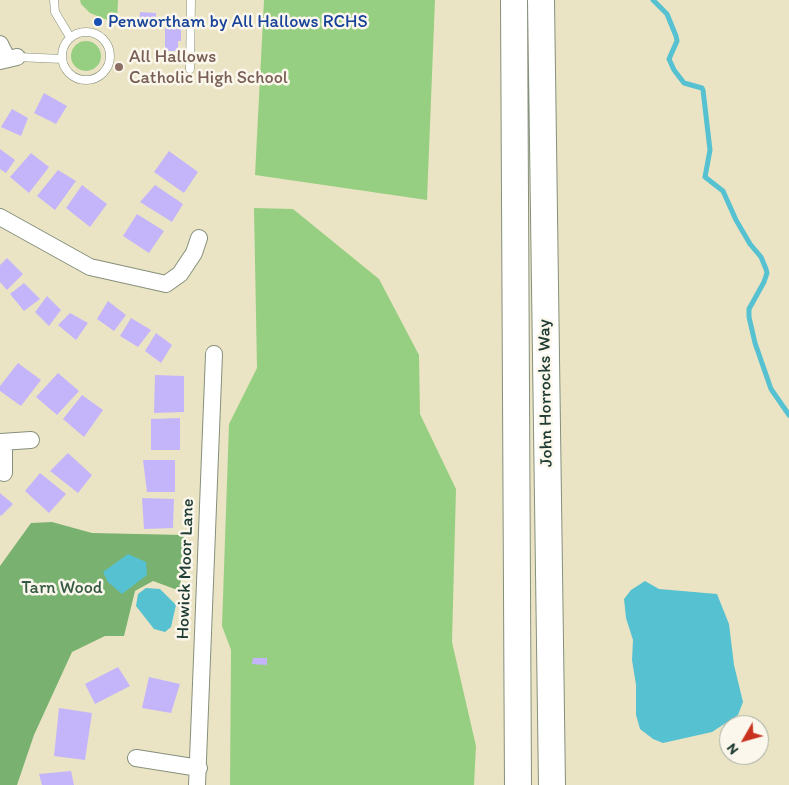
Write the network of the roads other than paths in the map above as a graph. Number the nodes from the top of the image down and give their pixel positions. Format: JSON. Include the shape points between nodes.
{"nodes":[{"id":1,"x":54,"y":0,"type":"edge"},
{"id":2,"x":191,"y":0,"type":"edge"},
{"id":3,"x":514,"y":0,"type":"edge"},
{"id":4,"x":542,"y":0,"type":"edge"},
{"id":5,"x":70,"y":37,"type":"junction"},
{"id":6,"x":6,"y":55,"type":"edge"},
{"id":7,"x":62,"y":59,"type":"junction"},
{"id":8,"x":190,"y":68,"type":"dead end"},
{"id":9,"x":0,"y":217,"type":"edge"},
{"id":10,"x":199,"y":238,"type":"dead end"},
{"id":11,"x":214,"y":354,"type":"dead end"},
{"id":12,"x":31,"y":440,"type":"dead end"},
{"id":13,"x":2,"y":442,"type":"edge"},
{"id":14,"x":4,"y":474,"type":"dead end"},
{"id":15,"x":136,"y":758,"type":"dead end"},
{"id":16,"x":199,"y":768,"type":"junction"},
{"id":17,"x":197,"y":785,"type":"edge"},
{"id":18,"x":518,"y":785,"type":"edge"},
{"id":19,"x":552,"y":785,"type":"edge"}],
"edges":[{"from":1,"to":5,"type":"lane","via":[[55,12]]},
{"from":2,"to":8,"type":"lane"},
{"from":3,"to":18,"type":"highway","name":"John Horrocks Way"},
{"from":4,"to":19,"type":"highway","name":"John Horrocks Way"},
{"from":5,"to":7,"type":"lane"},
{"from":5,"to":7,"type":"lane","via":[[85,32],[100,36],[109,48],[109,64],[99,76],[84,80],[69,73]]},
{"from":6,"to":7,"type":"lane"},
{"from":9,"to":10,"type":"street","via":[[90,267],[166,284],[180,274],[194,253]]},
{"from":11,"to":16,"type":"street","name":"Howick Moor Lane"},
{"from":12,"to":13,"type":"street"},
{"from":13,"to":14,"type":"street"},
{"from":15,"to":16,"type":"street"},
{"from":16,"to":17,"type":"street","name":"Howick Moor Lane"}]}
